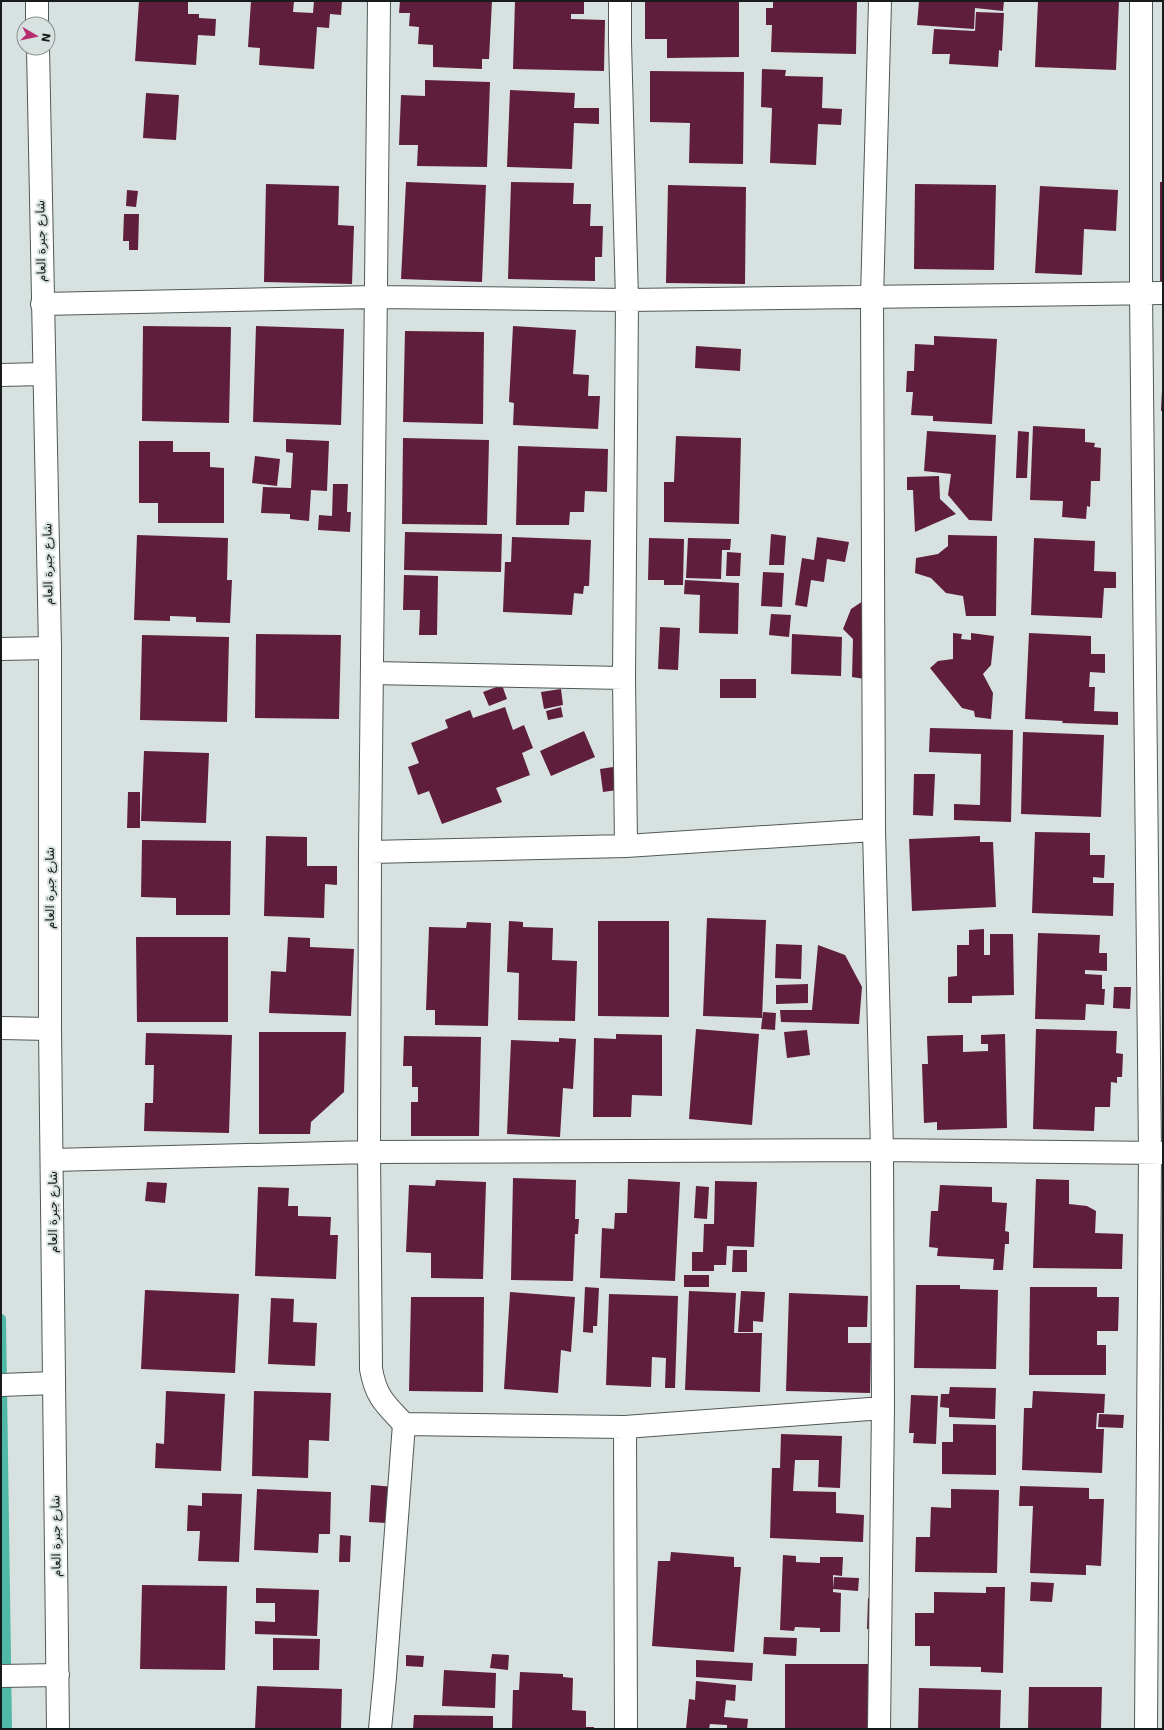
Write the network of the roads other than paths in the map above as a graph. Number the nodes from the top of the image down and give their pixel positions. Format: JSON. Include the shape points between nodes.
{"nodes":[{"id":1,"x":37,"y":1,"type":"edge"},
{"id":2,"x":379,"y":1,"type":"edge"},
{"id":3,"x":620,"y":1,"type":"edge"},
{"id":4,"x":880,"y":1,"type":"edge"},
{"id":5,"x":1141,"y":1,"type":"edge"},
{"id":6,"x":37,"y":16,"type":"edge"},
{"id":7,"x":38,"y":56,"type":"edge"},
{"id":8,"x":1141,"y":292,"type":"junction"},
{"id":9,"x":1163,"y":293,"type":"edge"},
{"id":10,"x":376,"y":297,"type":"junction"},
{"id":11,"x":872,"y":298,"type":"junction"},
{"id":12,"x":627,"y":300,"type":"junction"},
{"id":13,"x":42,"y":304,"type":"junction"},
{"id":14,"x":43,"y":374,"type":"junction"},
{"id":15,"x":1,"y":375,"type":"edge"},
{"id":16,"x":50,"y":648,"type":"junction"},
{"id":17,"x":1,"y":649,"type":"edge"},
{"id":18,"x":372,"y":673,"type":"junction"},
{"id":19,"x":624,"y":678,"type":"junction"},
{"id":20,"x":874,"y":830,"type":"junction"},
{"id":21,"x":626,"y":846,"type":"junction"},
{"id":22,"x":370,"y":852,"type":"junction"},
{"id":23,"x":1,"y":1028,"type":"edge"},
{"id":24,"x":50,"y":1029,"type":"junction"},
{"id":25,"x":882,"y":1150,"type":"junction"},
{"id":26,"x":368,"y":1152,"type":"junction"},
{"id":27,"x":1156,"y":1153,"type":"edge"},
{"id":28,"x":53,"y":1160,"type":"junction"},
{"id":29,"x":54,"y":1383,"type":"junction"},
{"id":30,"x":1,"y":1385,"type":"edge"},
{"id":31,"x":883,"y":1408,"type":"junction"},
{"id":32,"x":404,"y":1424,"type":"junction"},
{"id":33,"x":625,"y":1427,"type":"junction"},
{"id":34,"x":58,"y":1675,"type":"junction"},
{"id":35,"x":1,"y":1676,"type":"edge"},
{"id":36,"x":58,"y":1729,"type":"edge"},
{"id":37,"x":380,"y":1729,"type":"edge"},
{"id":38,"x":626,"y":1729,"type":"edge"},
{"id":39,"x":879,"y":1729,"type":"edge"},
{"id":40,"x":1146,"y":1729,"type":"edge"}],
"edges":[{"from":1,"to":6,"type":"street"},
{"from":2,"to":10,"type":"street"},
{"from":3,"to":12,"type":"street"},
{"from":4,"to":11,"type":"street"},
{"from":5,"to":8,"type":"street"},
{"from":7,"to":13,"type":"street","name":"شارع جبرة العام"},
{"from":8,"to":9,"type":"street"},
{"from":8,"to":11,"type":"street"},
{"from":8,"to":27,"type":"street"},
{"from":10,"to":12,"type":"street"},
{"from":10,"to":13,"type":"street"},
{"from":10,"to":18,"type":"street"},
{"from":11,"to":12,"type":"street"},
{"from":11,"to":20,"type":"street"},
{"from":12,"to":19,"type":"street"},
{"from":13,"to":14,"type":"street","name":"شارع جبرة العام"},
{"from":14,"to":15,"type":"street"},
{"from":14,"to":16,"type":"street","name":"شارع جبرة العام"},
{"from":16,"to":17,"type":"street"},
{"from":16,"to":24,"type":"street","name":"شارع جبرة العام"},
{"from":18,"to":19,"type":"street"},
{"from":18,"to":22,"type":"street"},
{"from":19,"to":21,"type":"street"},
{"from":20,"to":21,"type":"street"},
{"from":20,"to":25,"type":"street"},
{"from":21,"to":22,"type":"street"},
{"from":22,"to":26,"type":"street"},
{"from":23,"to":24,"type":"street"},
{"from":24,"to":28,"type":"street","name":"شارع جبرة العام"},
{"from":25,"to":26,"type":"street"},
{"from":25,"to":27,"type":"street"},
{"from":25,"to":31,"type":"street"},
{"from":26,"to":28,"type":"street"},
{"from":26,"to":32,"type":"street","via":[[371,1369],[374,1385],[383,1402]]},
{"from":27,"to":40,"type":"street"},
{"from":28,"to":29,"type":"street","name":"شارع جبرة العام"},
{"from":29,"to":30,"type":"street"},
{"from":29,"to":34,"type":"street","name":"شارع جبرة العام"},
{"from":31,"to":33,"type":"street"},
{"from":31,"to":39,"type":"street"},
{"from":32,"to":33,"type":"street"},
{"from":32,"to":37,"type":"street"},
{"from":33,"to":38,"type":"street"},
{"from":34,"to":35,"type":"street"},
{"from":34,"to":36,"type":"street","name":"شارع جبرة العام"}]}
